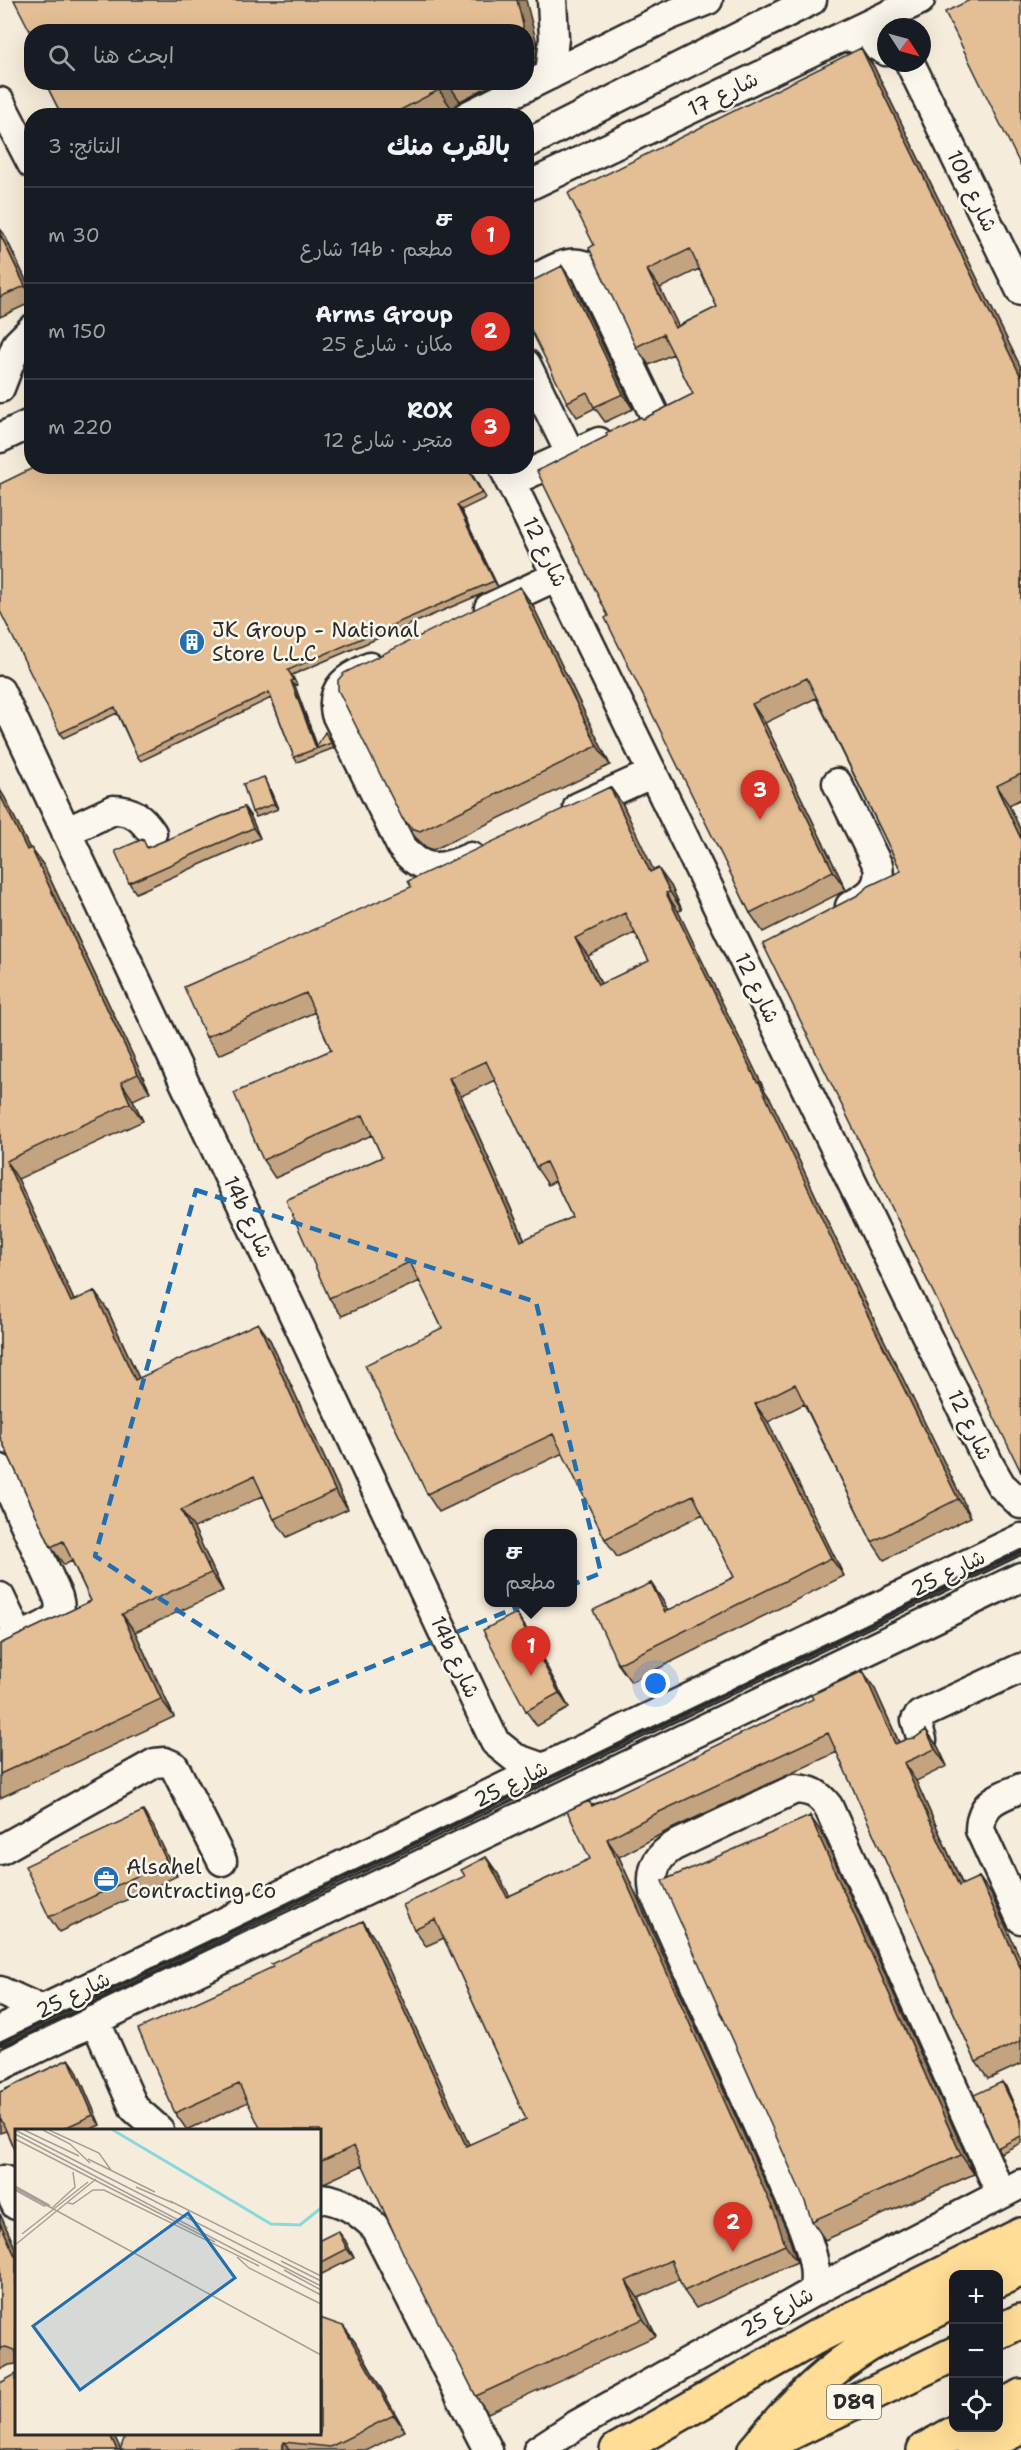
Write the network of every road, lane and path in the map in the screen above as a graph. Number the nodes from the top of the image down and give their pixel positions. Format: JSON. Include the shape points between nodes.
{"nodes":[{"id":1,"x":552,"y":0,"type":"edge"},
{"id":2,"x":708,"y":0,"type":"edge"},
{"id":3,"x":799,"y":2,"type":"edge"},
{"id":4,"x":660,"y":8,"type":"edge"},
{"id":5,"x":907,"y":9,"type":"edge"},
{"id":6,"x":846,"y":36,"type":"junction"},
{"id":7,"x":877,"y":46,"type":"edge"},
{"id":8,"x":910,"y":72,"type":"edge"},
{"id":9,"x":914,"y":72,"type":"edge"},
{"id":10,"x":550,"y":75,"type":"junction"},
{"id":11,"x":534,"y":83,"type":"edge"},
{"id":12,"x":520,"y":90,"type":"edge"},
{"id":13,"x":922,"y":91,"type":"junction"},
{"id":14,"x":0,"y":102,"type":"edge"},
{"id":15,"x":483,"y":108,"type":"edge"},
{"id":16,"x":534,"y":140,"type":"edge"},
{"id":17,"x":24,"y":148,"type":"edge"},
{"id":18,"x":534,"y":183,"type":"edge"},
{"id":19,"x":534,"y":280,"type":"edge"},
{"id":20,"x":1021,"y":291,"type":"edge"},
{"id":21,"x":24,"y":337,"type":"edge"},
{"id":22,"x":534,"y":380,"type":"edge"},
{"id":23,"x":0,"y":388,"type":"edge"},
{"id":24,"x":24,"y":407,"type":"edge"},
{"id":25,"x":0,"y":418,"type":"edge"},
{"id":26,"x":24,"y":427,"type":"edge"},
{"id":27,"x":0,"y":438,"type":"edge"},
{"id":28,"x":571,"y":454,"type":"junction"},
{"id":29,"x":534,"y":466,"type":"edge"},
{"id":30,"x":507,"y":474,"type":"edge"},
{"id":31,"x":556,"y":576,"type":"junction"},
{"id":32,"x":462,"y":622,"type":"edge"},
{"id":33,"x":398,"y":653,"type":"edge"},
{"id":34,"x":0,"y":691,"type":"edge"},
{"id":35,"x":653,"y":773,"type":"junction"},
{"id":36,"x":837,"y":783,"type":"dead end"},
{"id":37,"x":557,"y":817,"type":"edge"},
{"id":38,"x":66,"y":832,"type":"junction"},
{"id":39,"x":152,"y":833,"type":"dead end"},
{"id":40,"x":494,"y":847,"type":"edge"},
{"id":41,"x":823,"y":920,"type":"edge"},
{"id":42,"x":0,"y":1469,"type":"edge"},
{"id":43,"x":1021,"y":1504,"type":"edge"},
{"id":44,"x":1021,"y":1538,"type":"edge"},
{"id":45,"x":1021,"y":1577,"type":"edge"},
{"id":46,"x":0,"y":1597,"type":"edge"},
{"id":47,"x":9,"y":1641,"type":"edge"},
{"id":48,"x":1021,"y":1668,"type":"edge"},
{"id":49,"x":922,"y":1740,"type":"edge"},
{"id":50,"x":495,"y":1742,"type":"junction"},
{"id":51,"x":543,"y":1768,"type":"junction"},
{"id":52,"x":1021,"y":1788,"type":"edge"},
{"id":53,"x":479,"y":1799,"type":"junction"},
{"id":54,"x":0,"y":1850,"type":"edge"},
{"id":55,"x":222,"y":1861,"type":"dead end"},
{"id":56,"x":1021,"y":1918,"type":"edge"},
{"id":57,"x":0,"y":1991,"type":"edge"},
{"id":58,"x":42,"y":2010,"type":"junction"},
{"id":59,"x":95,"y":2020,"type":"junction"},
{"id":60,"x":0,"y":2030,"type":"edge"},
{"id":61,"x":0,"y":2066,"type":"edge"},
{"id":62,"x":148,"y":2128,"type":"edge"},
{"id":63,"x":1011,"y":2189,"type":"edge"},
{"id":64,"x":321,"y":2198,"type":"edge"},
{"id":65,"x":1021,"y":2235,"type":"edge"},
{"id":66,"x":1021,"y":2269,"type":"edge"},
{"id":67,"x":1003,"y":2278,"type":"edge"},
{"id":68,"x":813,"y":2292,"type":"junction"},
{"id":69,"x":949,"y":2303,"type":"edge"},
{"id":70,"x":1021,"y":2321,"type":"edge"},
{"id":71,"x":1003,"y":2330,"type":"edge"},
{"id":72,"x":949,"y":2356,"type":"edge"},
{"id":73,"x":1021,"y":2396,"type":"edge"},
{"id":74,"x":1003,"y":2407,"type":"edge"},
{"id":75,"x":1021,"y":2427,"type":"edge"},
{"id":76,"x":955,"y":2432,"type":"edge"},
{"id":77,"x":488,"y":2450,"type":"edge"},
{"id":78,"x":538,"y":2450,"type":"edge"},
{"id":79,"x":617,"y":2450,"type":"edge"},
{"id":80,"x":755,"y":2450,"type":"edge"},
{"id":81,"x":924,"y":2450,"type":"edge"},
{"id":82,"x":974,"y":2450,"type":"edge"}],
"edges":[{"from":1,"to":10,"type":"street","via":[[554,38]]},
{"from":2,"to":4,"type":"street"},
{"from":3,"to":16,"type":"street","name":"شارع 17"},
{"from":4,"to":10,"type":"street"},
{"from":5,"to":6,"type":"street","name":"شارع 17"},
{"from":6,"to":7,"type":"street"},
{"from":6,"to":18,"type":"street","name":"شارع 17"},
{"from":8,"to":13,"type":"street","name":"10b شارع"},
{"from":9,"to":13,"type":"street","name":"10b شارع"},
{"from":10,"to":11,"type":"street"},
{"from":12,"to":15,"type":"street"},
{"from":13,"to":20,"type":"street","name":"10b شارع"},
{"from":14,"to":17,"type":"street"},
{"from":19,"to":28,"type":"street","via":[[567,264],[583,265],[646,421]]},
{"from":21,"to":23,"type":"street","via":[[17,344]]},
{"from":22,"to":28,"type":"street"},
{"from":24,"to":25,"type":"street"},
{"from":26,"to":27,"type":"street"},
{"from":28,"to":29,"type":"street"},
{"from":30,"to":31,"type":"street","name":"شارع 12"},
{"from":31,"to":32,"type":"street"},
{"from":31,"to":35,"type":"street","name":"شارع 12"},
{"from":33,"to":40,"type":"street","via":[[348,678],[337,690],[334,706],[346,735],[401,846],[414,860],[442,868]]},
{"from":34,"to":38,"type":"street","name":"14b شارع"},
{"from":35,"to":37,"type":"street"},
{"from":35,"to":43,"type":"street","name":"شارع 12","via":[[753,955],[990,1466],[1001,1485]]},
{"from":36,"to":41,"type":"street","via":[[879,874],[870,894]]},
{"from":38,"to":39,"type":"street","via":[[113,810],[122,810],[142,819]]},
{"from":38,"to":50,"type":"street","name":"14b شارع"},
{"from":42,"to":47,"type":"street","via":[[60,1606],[50,1622]]},
{"from":44,"to":51,"type":"street","name":"شارع 25"},
{"from":45,"to":59,"type":"street","name":"شارع 25"},
{"from":46,"to":47,"type":"street"},
{"from":48,"to":49,"type":"street","via":[[920,1715],[916,1720]]},
{"from":50,"to":51,"type":"street","name":"14b شارع","via":[[515,1758]]},
{"from":50,"to":53,"type":"street","via":[[488,1783]]},
{"from":51,"to":53,"type":"street","name":"شارع 25"},
{"from":52,"to":56,"type":"street","via":[[996,1799],[980,1817],[980,1830]]},
{"from":53,"to":58,"type":"street","name":"شارع 25"},
{"from":54,"to":55,"type":"street","via":[[155,1763],[165,1762],[174,1766]]},
{"from":57,"to":58,"type":"street"},
{"from":58,"to":60,"type":"street","name":"شارع 25"},
{"from":59,"to":61,"type":"street","name":"شارع 25"},
{"from":59,"to":62,"type":"street","via":[[130,2100]]},
{"from":63,"to":68,"type":"street","name":"شارع 25"},
{"from":63,"to":68,"type":"street","via":[[820,1796],[795,1789],[674,1846],[657,1860],[652,1881],[654,1892],[802,2225],[813,2262]]},
{"from":64,"to":77,"type":"street","via":[[346,2205],[374,2226]]},
{"from":65,"to":79,"type":"main road","via":[[816,2337]]},
{"from":66,"to":67,"type":"main road"},
{"from":68,"to":78,"type":"street","name":"شارع 25"},
{"from":69,"to":80,"type":"main road","via":[[893,2331],[838,2366],[790,2409]]},
{"from":70,"to":71,"type":"main road"},
{"from":72,"to":80,"type":"main road","number":"D89"},
{"from":73,"to":74,"type":"main road"},
{"from":75,"to":82,"type":"main road"},
{"from":76,"to":81,"type":"main road"}]}
